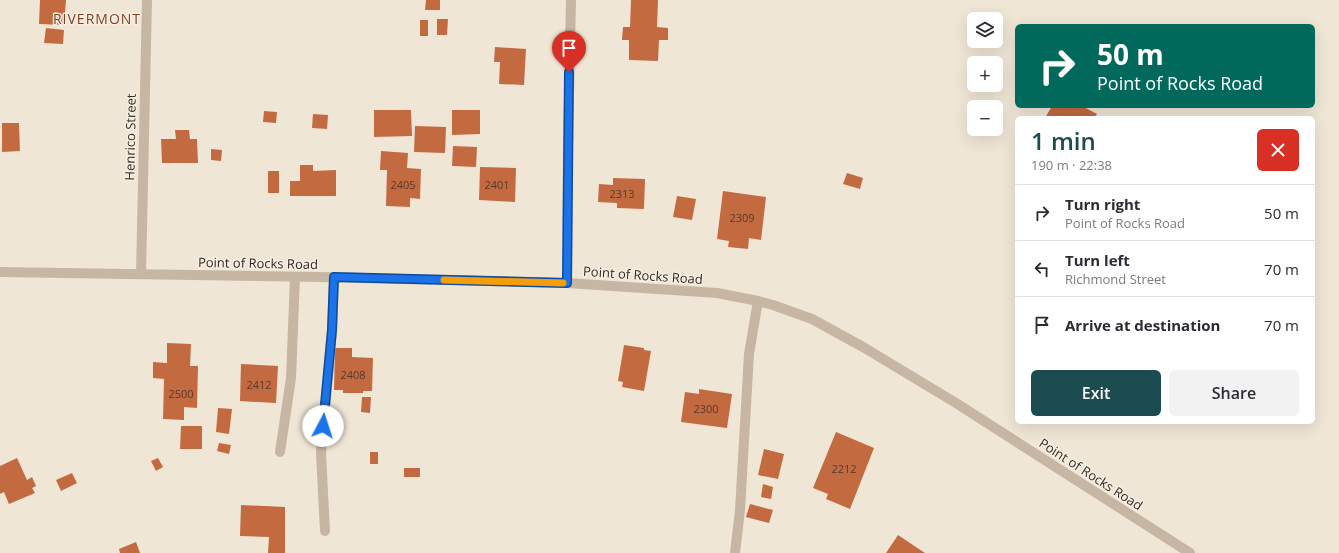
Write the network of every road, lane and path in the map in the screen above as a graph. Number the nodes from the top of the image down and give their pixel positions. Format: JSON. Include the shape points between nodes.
{"nodes":[{"id":1,"x":147,"y":0,"type":"edge"},
{"id":2,"x":571,"y":0,"type":"edge"},
{"id":3,"x":0,"y":272,"type":"edge"},
{"id":4,"x":141,"y":274,"type":"junction"},
{"id":5,"x":295,"y":277,"type":"junction"},
{"id":6,"x":334,"y":277,"type":"junction"},
{"id":7,"x":567,"y":283,"type":"junction"},
{"id":8,"x":758,"y":301,"type":"junction"},
{"id":9,"x":280,"y":452,"type":"dead end"},
{"id":10,"x":325,"y":531,"type":"dead end"},
{"id":11,"x":735,"y":553,"type":"edge"},
{"id":12,"x":1190,"y":553,"type":"edge"}],
"edges":[{"from":1,"to":4,"type":"street","name":"Henrico Street"},
{"from":2,"to":7,"type":"street"},
{"from":3,"to":4,"type":"street","name":"Point of Rocks Road"},
{"from":4,"to":5,"type":"street","name":"Point of Rocks Road"},
{"from":5,"to":6,"type":"street","name":"Point of Rocks Road"},
{"from":5,"to":9,"type":"street","via":[[291,378]]},
{"from":6,"to":7,"type":"street","name":"Point of Rocks Road"},
{"from":6,"to":10,"type":"street","via":[[321,453]]},
{"from":7,"to":8,"type":"street","name":"Point of Rocks Road","via":[[717,293]]},
{"from":8,"to":11,"type":"street","via":[[749,354]]},
{"from":8,"to":12,"type":"street","name":"Point of Rocks Road","via":[[812,319],[863,347],[956,403]]}]}
